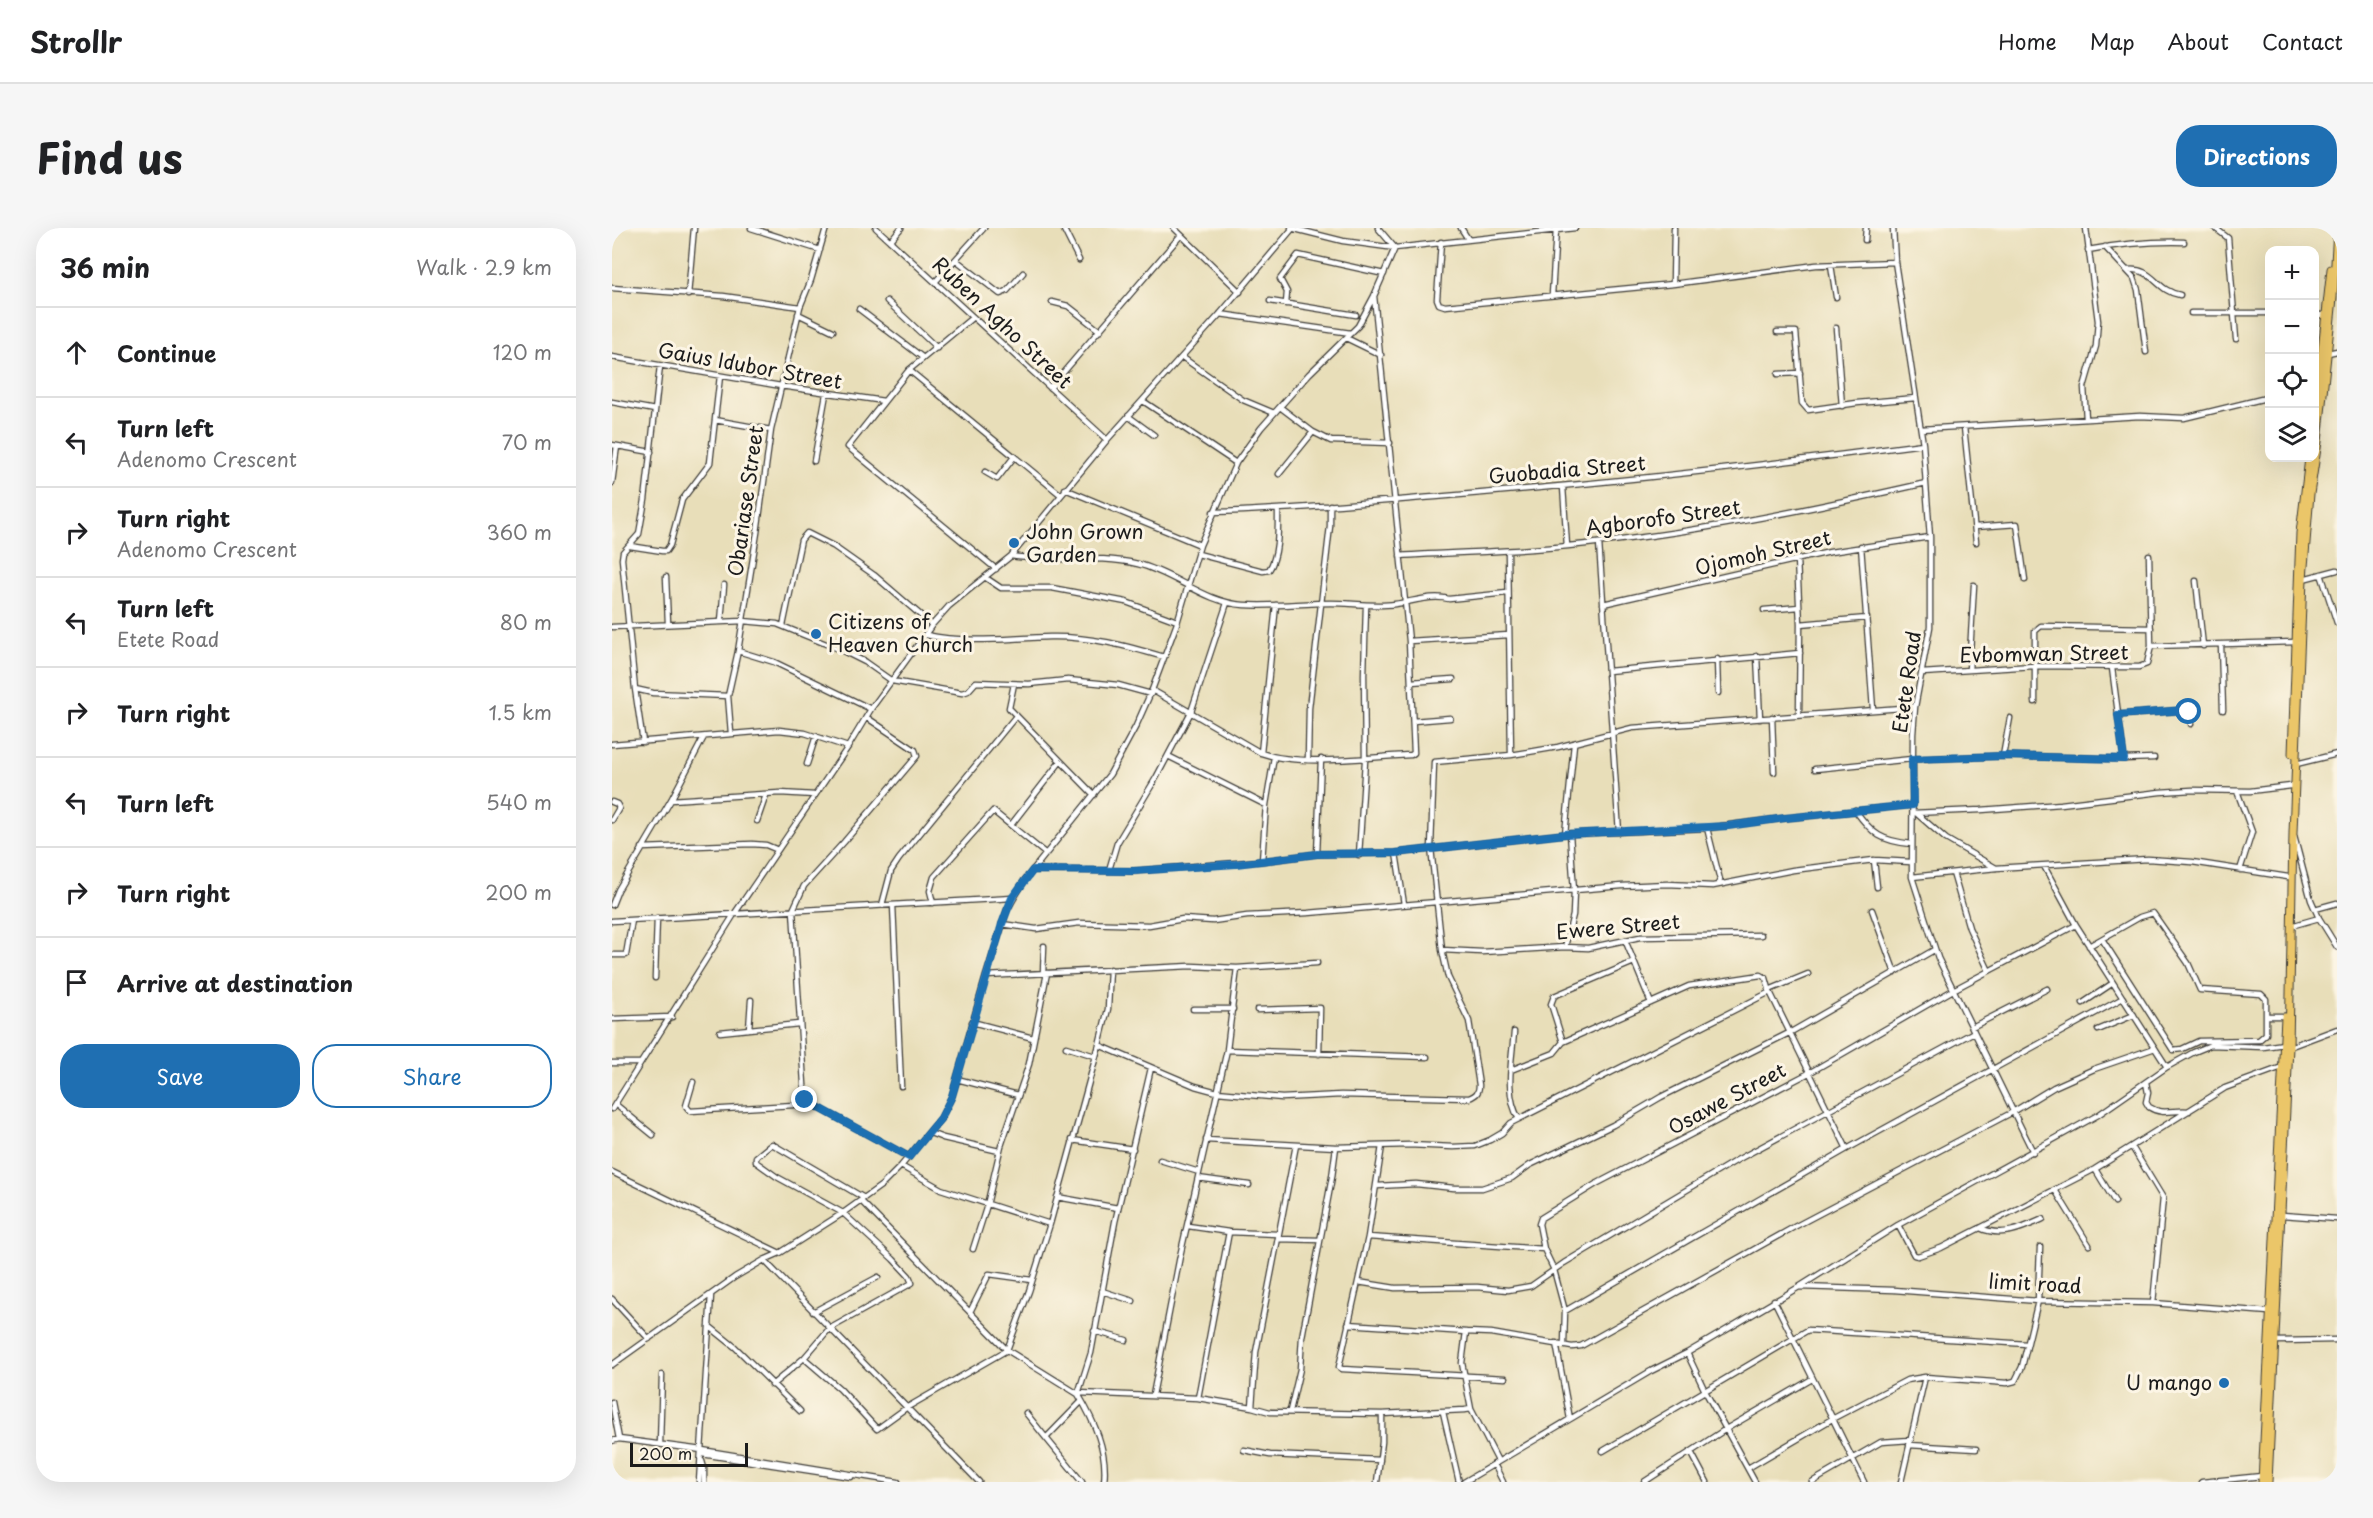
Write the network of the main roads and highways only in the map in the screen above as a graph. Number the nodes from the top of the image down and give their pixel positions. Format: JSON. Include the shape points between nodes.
{"nodes":[{"id":1,"x":2335,"y":228,"type":"edge"},
{"id":2,"x":2335,"y":297,"type":"edge"},
{"id":3,"x":2319,"y":372,"type":"edge"},
{"id":4,"x":2319,"y":408,"type":"edge"},
{"id":5,"x":2310,"y":462,"type":"edge"},
{"id":6,"x":2286,"y":1046,"type":"junction"},
{"id":7,"x":2279,"y":1200,"type":"junction"},
{"id":8,"x":2262,"y":1479,"type":"edge"},
{"id":9,"x":2268,"y":1482,"type":"edge"}],
"edges":[{"from":1,"to":2,"type":"highway"},
{"from":1,"to":3,"type":"highway"},
{"from":2,"to":4,"type":"highway"},
{"from":5,"to":6,"type":"highway"},
{"from":5,"to":6,"type":"highway","via":[[2300,533]]},
{"from":6,"to":7,"type":"highway"},
{"from":6,"to":7,"type":"highway","via":[[2282,1067]]},
{"from":7,"to":8,"type":"highway","via":[[2269,1312]]},
{"from":7,"to":9,"type":"highway","via":[[2282,1215]]}]}
